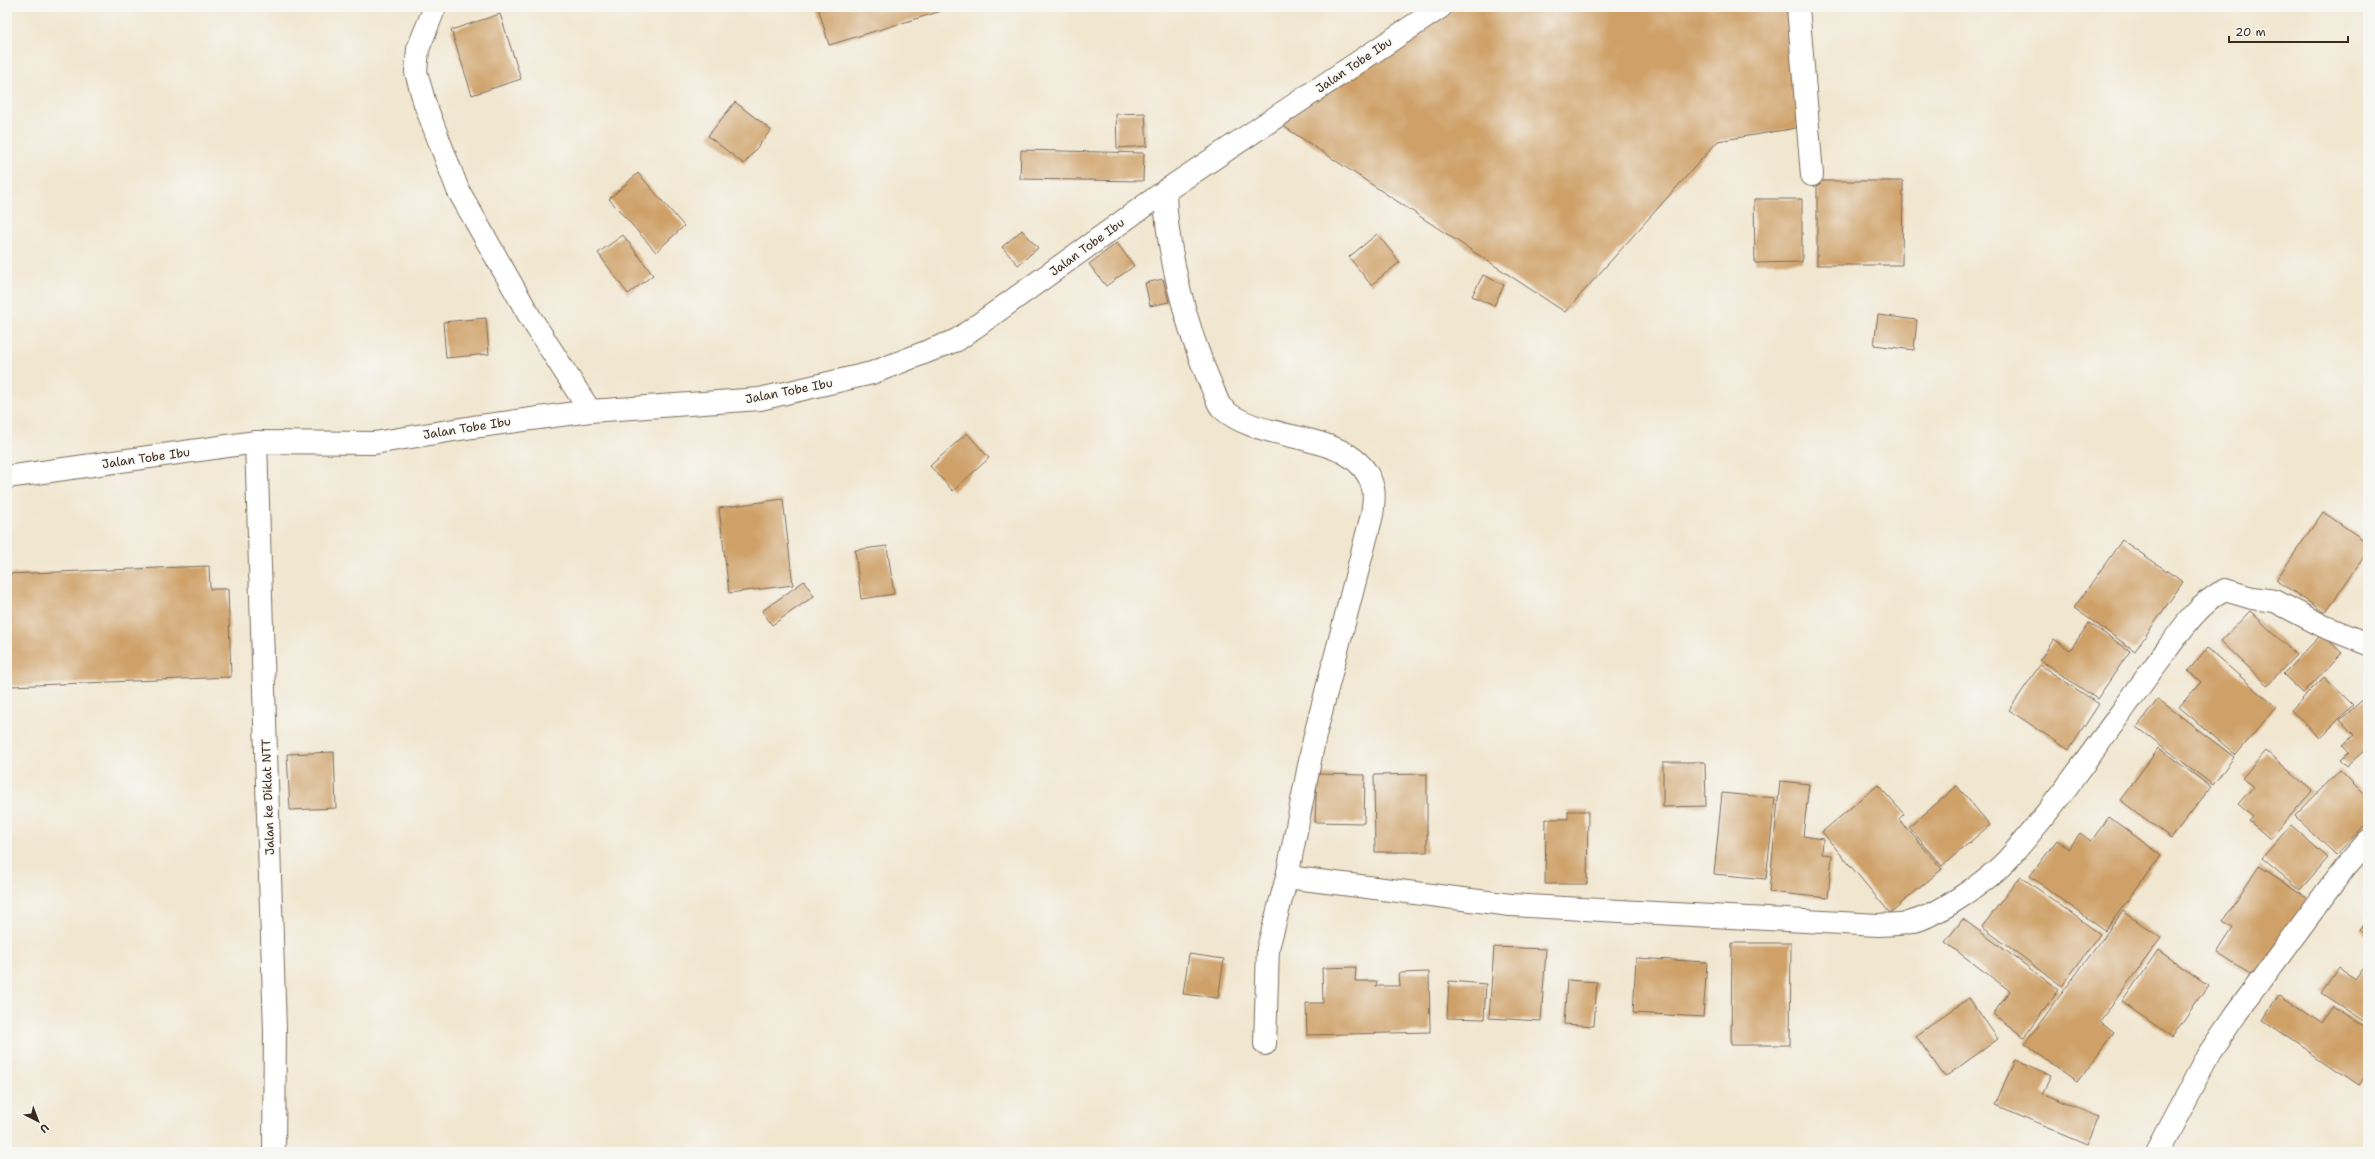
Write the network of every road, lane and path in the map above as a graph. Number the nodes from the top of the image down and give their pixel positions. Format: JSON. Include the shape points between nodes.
{"nodes":[{"id":1,"x":435,"y":7,"type":"edge"},
{"id":2,"x":1441,"y":7,"type":"edge"},
{"id":3,"x":1798,"y":7,"type":"edge"},
{"id":4,"x":1812,"y":175,"type":"dead end"},
{"id":5,"x":1165,"y":191,"type":"junction"},
{"id":6,"x":590,"y":411,"type":"junction"},
{"id":7,"x":256,"y":442,"type":"junction"},
{"id":8,"x":7,"y":477,"type":"edge"},
{"id":9,"x":2368,"y":644,"type":"edge"},
{"id":10,"x":2368,"y":840,"type":"edge"},
{"id":11,"x":1287,"y":877,"type":"junction"},
{"id":12,"x":1265,"y":1044,"type":"dead end"},
{"id":13,"x":274,"y":1152,"type":"edge"},
{"id":14,"x":2156,"y":1152,"type":"edge"}],
"edges":[{"from":1,"to":6,"type":"street","via":[[418,49],[416,72],[425,104],[458,190],[526,310]]},
{"from":2,"to":5,"type":"street","name":"Jalan Tobe Ibu"},
{"from":3,"to":4,"type":"street"},
{"from":5,"to":6,"type":"street","name":"Jalan Tobe Ibu","via":[[957,340],[872,374],[760,399]]},
{"from":5,"to":11,"type":"street","via":[[1166,224],[1191,332],[1200,360],[1221,406],[1243,421],[1352,456],[1367,471],[1374,489],[1372,515],[1315,735]]},
{"from":6,"to":7,"type":"street","name":"Jalan Tobe Ibu","via":[[374,443]]},
{"from":7,"to":8,"type":"street","name":"Jalan Tobe Ibu"},
{"from":7,"to":13,"type":"street","name":"Jalan ke Diklat NTT","via":[[275,1031]]},
{"from":9,"to":11,"type":"street","via":[[2323,626],[2275,601],[2252,598],[2225,590],[2218,593],[2178,635],[2077,772],[2008,859],[1939,911],[1911,922],[1878,925],[1511,905]]},
{"from":10,"to":14,"type":"street","via":[[2345,867],[2210,1052]]},
{"from":11,"to":12,"type":"street","via":[[1268,948]]}]}
